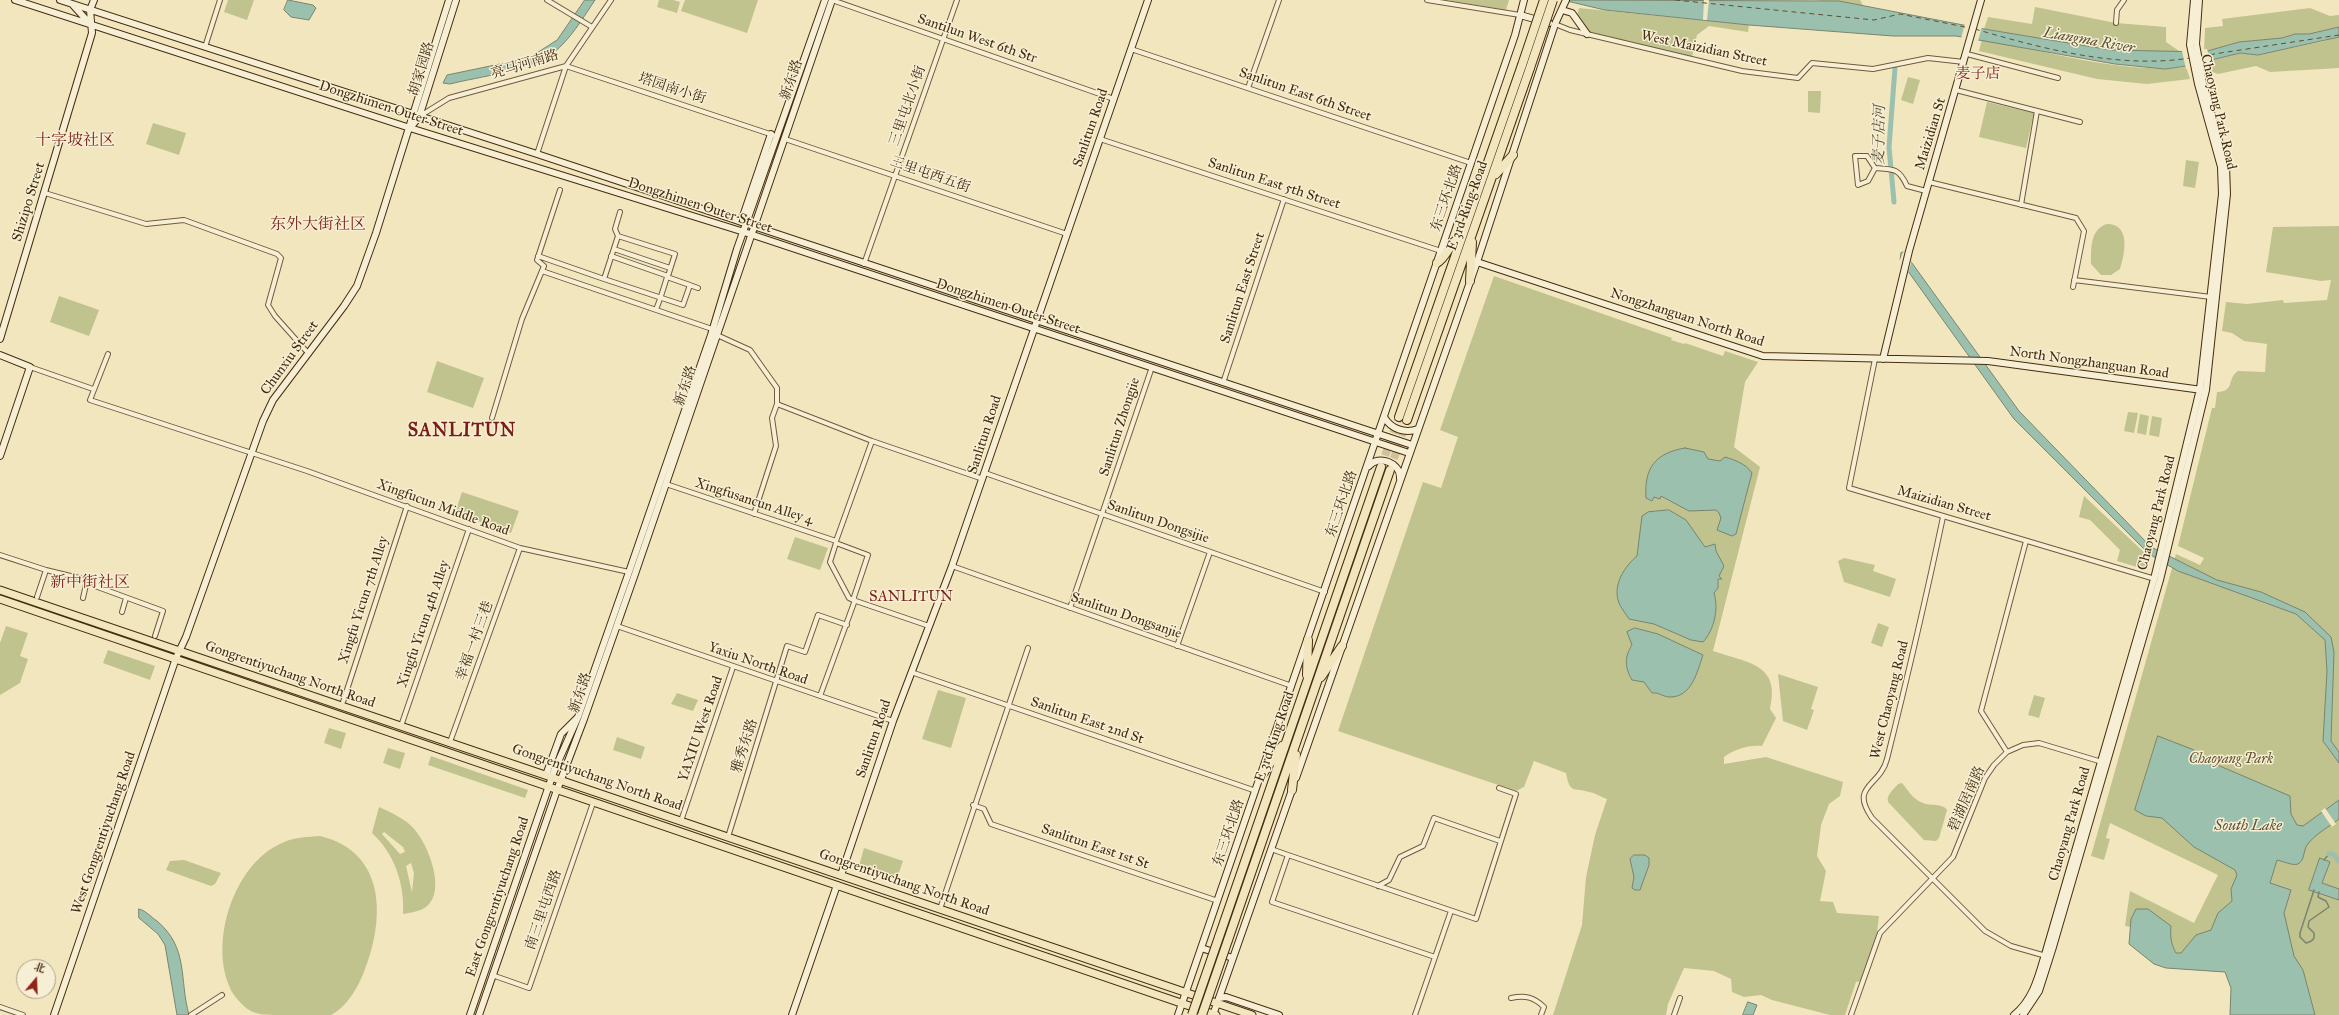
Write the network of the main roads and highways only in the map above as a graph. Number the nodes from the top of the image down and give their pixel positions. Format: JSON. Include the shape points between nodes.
{"nodes":[{"id":1,"x":15,"y":0,"type":"edge"},
{"id":2,"x":60,"y":0,"type":"edge"},
{"id":3,"x":94,"y":0,"type":"edge"},
{"id":4,"x":449,"y":0,"type":"edge"},
{"id":5,"x":456,"y":0,"type":"edge"},
{"id":6,"x":825,"y":0,"type":"edge"},
{"id":7,"x":832,"y":0,"type":"edge"},
{"id":8,"x":1148,"y":0,"type":"edge"},
{"id":9,"x":1524,"y":0,"type":"edge"},
{"id":10,"x":1544,"y":0,"type":"edge"},
{"id":11,"x":1553,"y":0,"type":"edge"},
{"id":12,"x":1566,"y":0,"type":"edge"},
{"id":13,"x":1981,"y":0,"type":"edge"},
{"id":14,"x":2194,"y":0,"type":"edge"},
{"id":15,"x":2199,"y":0,"type":"edge"},
{"id":16,"x":74,"y":2,"type":"edge"},
{"id":17,"x":1563,"y":9,"type":"junction"},
{"id":18,"x":90,"y":10,"type":"junction"},
{"id":19,"x":1520,"y":16,"type":"junction"},
{"id":20,"x":1555,"y":24,"type":"junction"},
{"id":21,"x":92,"y":26,"type":"junction"},
{"id":22,"x":1587,"y":34,"type":"road end"},
{"id":23,"x":2193,"y":44,"type":"junction"},
{"id":24,"x":1526,"y":66,"type":"junction"},
{"id":25,"x":2198,"y":69,"type":"junction"},
{"id":26,"x":416,"y":116,"type":"junction"},
{"id":27,"x":410,"y":128,"type":"junction"},
{"id":28,"x":771,"y":134,"type":"road end"},
{"id":29,"x":1513,"y":155,"type":"junction"},
{"id":30,"x":1493,"y":178,"type":"junction"},
{"id":31,"x":744,"y":223,"type":"junction"},
{"id":32,"x":754,"y":227,"type":"junction"},
{"id":33,"x":1473,"y":231,"type":"junction"},
{"id":34,"x":744,"y":232,"type":"junction"},
{"id":35,"x":752,"y":235,"type":"junction"},
{"id":36,"x":1462,"y":236,"type":"junction"},
{"id":37,"x":1477,"y":262,"type":"junction"},
{"id":38,"x":1437,"y":263,"type":"junction"},
{"id":39,"x":1470,"y":281,"type":"junction"},
{"id":40,"x":1036,"y":321,"type":"junction"},
{"id":41,"x":1034,"y":329,"type":"junction"},
{"id":42,"x":0,"y":339,"type":"edge"},
{"id":43,"x":0,"y":355,"type":"edge"},
{"id":44,"x":1883,"y":359,"type":"junction"},
{"id":45,"x":1969,"y":360,"type":"joint"},
{"id":46,"x":2203,"y":390,"type":"junction"},
{"id":47,"x":1384,"y":417,"type":"junction"},
{"id":48,"x":1418,"y":429,"type":"junction"},
{"id":49,"x":1379,"y":434,"type":"junction"},
{"id":50,"x":1376,"y":442,"type":"junction"},
{"id":51,"x":1412,"y":445,"type":"junction"},
{"id":52,"x":1409,"y":453,"type":"junction"},
{"id":53,"x":0,"y":456,"type":"edge"},
{"id":54,"x":1381,"y":467,"type":"tunnel mouth"},
{"id":55,"x":1367,"y":469,"type":"junction"},
{"id":56,"x":1390,"y":470,"type":"tunnel mouth"},
{"id":57,"x":1399,"y":482,"type":"junction"},
{"id":58,"x":0,"y":590,"type":"edge"},
{"id":59,"x":0,"y":599,"type":"edge"},
{"id":60,"x":1308,"y":640,"type":"junction"},
{"id":61,"x":1342,"y":646,"type":"junction"},
{"id":62,"x":180,"y":651,"type":"junction"},
{"id":63,"x":176,"y":659,"type":"junction"},
{"id":64,"x":1311,"y":684,"type":"junction"},
{"id":65,"x":1289,"y":736,"type":"junction"},
{"id":66,"x":1298,"y":739,"type":"junction"},
{"id":67,"x":549,"y":776,"type":"junction"},
{"id":68,"x":1260,"y":778,"type":"junction"},
{"id":69,"x":561,"y":780,"type":"junction"},
{"id":70,"x":549,"y":787,"type":"junction"},
{"id":71,"x":557,"y":790,"type":"junction"},
{"id":72,"x":1292,"y":790,"type":"junction"},
{"id":73,"x":840,"y":875,"type":"junction"},
{"id":74,"x":837,"y":885,"type":"junction"},
{"id":75,"x":1201,"y":948,"type":"junction"},
{"id":76,"x":2047,"y":956,"type":"junction"},
{"id":77,"x":1233,"y":958,"type":"junction"},
{"id":78,"x":1186,"y":992,"type":"junction"},
{"id":79,"x":1218,"y":1000,"type":"junction"},
{"id":80,"x":1182,"y":1002,"type":"junction"},
{"id":81,"x":54,"y":1015,"type":"edge"},
{"id":82,"x":470,"y":1015,"type":"edge"},
{"id":83,"x":479,"y":1015,"type":"edge"},
{"id":84,"x":792,"y":1015,"type":"edge"},
{"id":85,"x":1178,"y":1015,"type":"edge"},
{"id":86,"x":1192,"y":1015,"type":"edge"},
{"id":87,"x":1202,"y":1015,"type":"edge"},
{"id":88,"x":1214,"y":1015,"type":"edge"},
{"id":89,"x":1252,"y":1015,"type":"edge"},
{"id":90,"x":1279,"y":1015,"type":"edge"},
{"id":91,"x":2014,"y":1015,"type":"edge"},
{"id":92,"x":2023,"y":1015,"type":"edge"}],
"edges":[{"from":1,"to":21,"type":"main road","name":"Dongzhimen Outer Street"},
{"from":2,"to":16,"type":"main road"},
{"from":3,"to":18,"type":"main road"},
{"from":4,"to":26,"type":"main road","name":"胡家园路"},
{"from":5,"to":26,"type":"main road","name":"胡家园路"},
{"from":6,"to":31,"type":"main road","name":"新东路","via":[[778,136]]},
{"from":7,"to":32,"type":"main road","name":"新东路"},
{"from":8,"to":40,"type":"main road","name":"Sanlitun Road"},
{"from":9,"to":19,"type":"main road","name":"东三环北路"},
{"from":10,"to":24,"type":"highway","name":"E 3rd Ring Road","bridge":true},
{"from":11,"to":24,"type":"highway","name":"E 3rd Ring Road","bridge":true},
{"from":12,"to":17,"type":"main road"},
{"from":13,"to":44,"type":"main road","name":"Maizidian St","via":[[1903,271]]},
{"from":14,"to":23,"type":"main road","name":"Chaoyang Park Road"},
{"from":15,"to":23,"type":"main road","name":"Chaoyang Park Road"},
{"from":16,"to":18,"type":"main road","name":"Dongzhimen Outer Street"},
{"from":16,"to":21,"type":"main road"},
{"from":17,"to":20,"type":"main road"},
{"from":17,"to":22,"type":"main road","via":[[1572,13]]},
{"from":18,"to":21,"type":"main road"},
{"from":18,"to":26,"type":"main road","name":"Dongzhimen Outer Street"},
{"from":19,"to":20,"type":"main road"},
{"from":19,"to":38,"type":"main road","name":"东三环北路"},
{"from":20,"to":29,"type":"main road"},
{"from":21,"to":27,"type":"main road","name":"Dongzhimen Outer Street"},
{"from":21,"to":42,"type":"main road","name":"Shizipo Street","via":[[45,193]]},
{"from":23,"to":25,"type":"main road","name":"Chaoyang Park Road"},
{"from":24,"to":30,"type":"highway","name":"E 3rd Ring Road"},
{"from":24,"to":36,"type":"highway","name":"E 3rd Ring Road"},
{"from":25,"to":46,"type":"main road","name":"Chaoyang Park Road","via":[[2198,84],[2221,167],[2222,194]]},
{"from":25,"to":46,"type":"main road","name":"Chaoyang Park Road","via":[[2226,166],[2227,187]]},
{"from":26,"to":27,"type":"main road","name":"胡家园路"},
{"from":26,"to":31,"type":"main road","name":"Dongzhimen Outer Street"},
{"from":27,"to":34,"type":"main road","name":"Dongzhimen Outer Street"},
{"from":27,"to":62,"type":"main road","name":"Chunxiu Street","via":[[357,286],[273,400]]},
{"from":28,"to":31,"type":"main road"},
{"from":29,"to":30,"type":"highway"},
{"from":29,"to":37,"type":"main road"},
{"from":30,"to":33,"type":"highway","name":"E 3rd Ring Road"},
{"from":31,"to":32,"type":"main road","name":"Dongzhimen Outer Street"},
{"from":31,"to":34,"type":"main road"},
{"from":32,"to":35,"type":"main road","name":"新东路"},
{"from":32,"to":40,"type":"main road","name":"Dongzhimen Outer Street"},
{"from":33,"to":36,"type":"highway","name":"E 3rd Ring Road","via":[[1403,419]]},
{"from":33,"to":39,"type":"highway"},
{"from":34,"to":35,"type":"main road","name":"Dongzhimen Outer Street"},
{"from":34,"to":67,"type":"main road","name":"新东路","via":[[578,717],[561,734]]},
{"from":35,"to":41,"type":"main road","name":"Dongzhimen Outer Street"},
{"from":35,"to":69,"type":"main road","name":"新东路"},
{"from":36,"to":38,"type":"highway","via":[[1455,239],[1442,260]]},
{"from":37,"to":39,"type":"main road"},
{"from":37,"to":44,"type":"main road","name":"Nongzhanguan North Road","via":[[1763,356]]},
{"from":38,"to":47,"type":"main road","name":"东三环北路"},
{"from":39,"to":48,"type":"main road"},
{"from":40,"to":41,"type":"main road","name":"Sanlitun Road"},
{"from":40,"to":49,"type":"main road","name":"Dongzhimen Outer Street"},
{"from":41,"to":50,"type":"main road","name":"Dongzhimen Outer Street"},
{"from":41,"to":73,"type":"main road","name":"Sanlitun Road","via":[[984,476],[910,672]]},
{"from":43,"to":53,"type":"main road","via":[[30,367]]},
{"from":44,"to":45,"type":"main road","name":"Nongzhanguan North Road"},
{"from":45,"to":46,"type":"main road","name":"North Nongzhanguan Road"},
{"from":46,"to":76,"type":"main road","name":"Chaoyang Park Road","via":[[2157,580]]},
{"from":47,"to":48,"type":"main road","via":[[1388,424],[1397,429]]},
{"from":47,"to":49,"type":"main road","name":"东三环北路"},
{"from":48,"to":51,"type":"main road"},
{"from":49,"to":50,"type":"main road","name":"东三环北路"},
{"from":49,"to":51,"type":"main road","name":"Dongzhimen Outer Street"},
{"from":50,"to":52,"type":"main road","name":"Dongzhimen Outer Street"},
{"from":50,"to":55,"type":"main road","name":"东三环北路"},
{"from":51,"to":52,"type":"main road"},
{"from":52,"to":57,"type":"main road"},
{"from":54,"to":64,"type":"highway","name":"E 3rd Ring Road"},
{"from":55,"to":57,"type":"main road","via":[[1372,462],[1386,461],[1397,469],[1400,475]]},
{"from":55,"to":60,"type":"main road","name":"东三环北路"},
{"from":56,"to":64,"type":"highway","name":"E 3rd Ring Road"},
{"from":57,"to":61,"type":"main road"},
{"from":58,"to":62,"type":"main road","name":"Gongrentiyuchang North Road"},
{"from":59,"to":63,"type":"main road","name":"Gongrentiyuchang North Road"},
{"from":60,"to":64,"type":"highway"},
{"from":60,"to":68,"type":"main road","name":"东三环北路"},
{"from":61,"to":64,"type":"highway"},
{"from":61,"to":72,"type":"main road"},
{"from":62,"to":63,"type":"main road","name":"West Gongrentiyuchang Road"},
{"from":62,"to":67,"type":"main road","name":"Gongrentiyuchang North Road"},
{"from":63,"to":70,"type":"main road","name":"Gongrentiyuchang North Road"},
{"from":63,"to":81,"type":"main road","name":"West Gongrentiyuchang Road"},
{"from":64,"to":65,"type":"highway","name":"E 3rd Ring Road"},
{"from":64,"to":66,"type":"highway","name":"E 3rd Ring Road"},
{"from":65,"to":68,"type":"highway"},
{"from":65,"to":86,"type":"highway","name":"E 3rd Ring Road","bridge":true},
{"from":66,"to":72,"type":"highway"},
{"from":66,"to":87,"type":"highway","name":"E 3rd Ring Road","bridge":true},
{"from":67,"to":69,"type":"main road","name":"Gongrentiyuchang North Road"},
{"from":67,"to":70,"type":"main road","name":"新东路"},
{"from":68,"to":75,"type":"main road","name":"东三环北路"},
{"from":69,"to":71,"type":"main road","name":"新东路"},
{"from":69,"to":73,"type":"main road","name":"Gongrentiyuchang North Road"},
{"from":70,"to":71,"type":"main road","name":"Gongrentiyuchang North Road"},
{"from":70,"to":82,"type":"main road","name":"East Gongrentiyuchang Road"},
{"from":71,"to":74,"type":"main road","name":"Gongrentiyuchang North Road"},
{"from":71,"to":83,"type":"main road","name":"新东路"},
{"from":72,"to":77,"type":"main road"},
{"from":73,"to":78,"type":"main road","name":"Gongrentiyuchang North Road"},
{"from":74,"to":80,"type":"main road","name":"Gongrentiyuchang North Road"},
{"from":74,"to":84,"type":"main road"},
{"from":75,"to":77,"type":"main road"},
{"from":75,"to":78,"type":"main road","name":"东三环北路"},
{"from":76,"to":91,"type":"main road","name":"Chaoyang Park Road","via":[[2034,989]]},
{"from":76,"to":92,"type":"main road","name":"Chaoyang Park Road","via":[[2039,991]]},
{"from":77,"to":79,"type":"main road"},
{"from":78,"to":79,"type":"main road","name":"Gongrentiyuchang North Road"},
{"from":78,"to":80,"type":"main road","name":"东三环北路"},
{"from":79,"to":88,"type":"main road"},
{"from":79,"to":89,"type":"main road","name":"Gongrentiyuchang North Road"},
{"from":79,"to":90,"type":"main road","via":[[1226,997]]},
{"from":80,"to":85,"type":"main road","name":"东三环北路"},
{"from":80,"to":88,"type":"main road","name":"Gongrentiyuchang North Road"}]}
